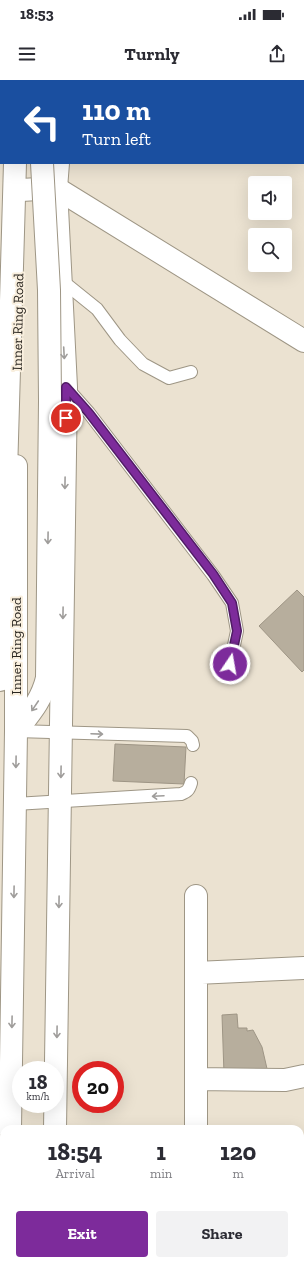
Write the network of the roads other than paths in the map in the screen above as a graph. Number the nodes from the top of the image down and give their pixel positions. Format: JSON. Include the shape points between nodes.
{"nodes":[{"id":1,"x":15,"y":164,"type":"edge"},
{"id":2,"x":21,"y":164,"type":"edge"},
{"id":3,"x":42,"y":164,"type":"edge"},
{"id":4,"x":58,"y":164,"type":"edge"},
{"id":5,"x":56,"y":188,"type":"junction"},
{"id":6,"x":21,"y":190,"type":"junction"},
{"id":7,"x":61,"y":280,"type":"junction"},
{"id":8,"x":304,"y":341,"type":"edge"},
{"id":9,"x":191,"y":372,"type":"dead end"},
{"id":10,"x":66,"y":387,"type":"junction"},
{"id":11,"x":230,"y":664,"type":"dead end"},
{"id":12,"x":0,"y":680,"type":"edge"},
{"id":13,"x":16,"y":731,"type":"junction"},
{"id":14,"x":61,"y":733,"type":"junction"},
{"id":15,"x":193,"y":745,"type":"dead end"},
{"id":16,"x":190,"y":783,"type":"dead end"},
{"id":17,"x":60,"y":802,"type":"junction"},
{"id":18,"x":15,"y":804,"type":"junction"},
{"id":19,"x":196,"y":896,"type":"dead end"},
{"id":20,"x":304,"y":968,"type":"edge"},
{"id":21,"x":196,"y":973,"type":"junction"},
{"id":22,"x":304,"y":1076,"type":"edge"},
{"id":23,"x":196,"y":1079,"type":"junction"},
{"id":24,"x":10,"y":1125,"type":"edge"},
{"id":25,"x":56,"y":1125,"type":"edge"},
{"id":26,"x":196,"y":1125,"type":"edge"}],
"edges":[{"from":1,"to":12,"type":"main road"},
{"from":2,"to":6,"type":"main road","name":"Inner Ring Road"},
{"from":3,"to":13,"type":"main road","one_way":true,"bridge":true,"via":[[49,290],[47,678],[44,692],[37,704]]},
{"from":4,"to":5,"type":"main road"},
{"from":5,"to":6,"type":"main road"},
{"from":5,"to":7,"type":"main road"},
{"from":5,"to":8,"type":"main road"},
{"from":6,"to":13,"type":"main road","name":"Inner Ring Road","via":[[16,388]]},
{"from":7,"to":9,"type":"lane","via":[[97,309],[120,340],[143,364],[169,378]]},
{"from":7,"to":10,"type":"main road","one_way":true},
{"from":10,"to":11,"type":"lane","via":[[89,413],[213,574],[232,603],[237,631]]},
{"from":10,"to":14,"type":"main road","one_way":true},
{"from":13,"to":14,"type":"lane"},
{"from":13,"to":18,"type":"main road","name":"Inner Ring Road","one_way":true},
{"from":14,"to":15,"type":"lane","one_way":true,"via":[[187,736]]},
{"from":14,"to":17,"type":"main road","one_way":true},
{"from":16,"to":17,"type":"lane","one_way":true,"via":[[186,793],[181,794]]},
{"from":17,"to":18,"type":"lane"},
{"from":17,"to":25,"type":"main road","one_way":true},
{"from":18,"to":24,"type":"main road","name":"Inner Ring Road","one_way":true},
{"from":19,"to":21,"type":"main road"},
{"from":20,"to":21,"type":"main road"},
{"from":21,"to":23,"type":"main road"},
{"from":22,"to":23,"type":"main road","via":[[285,1080]]},
{"from":23,"to":26,"type":"main road"}]}
